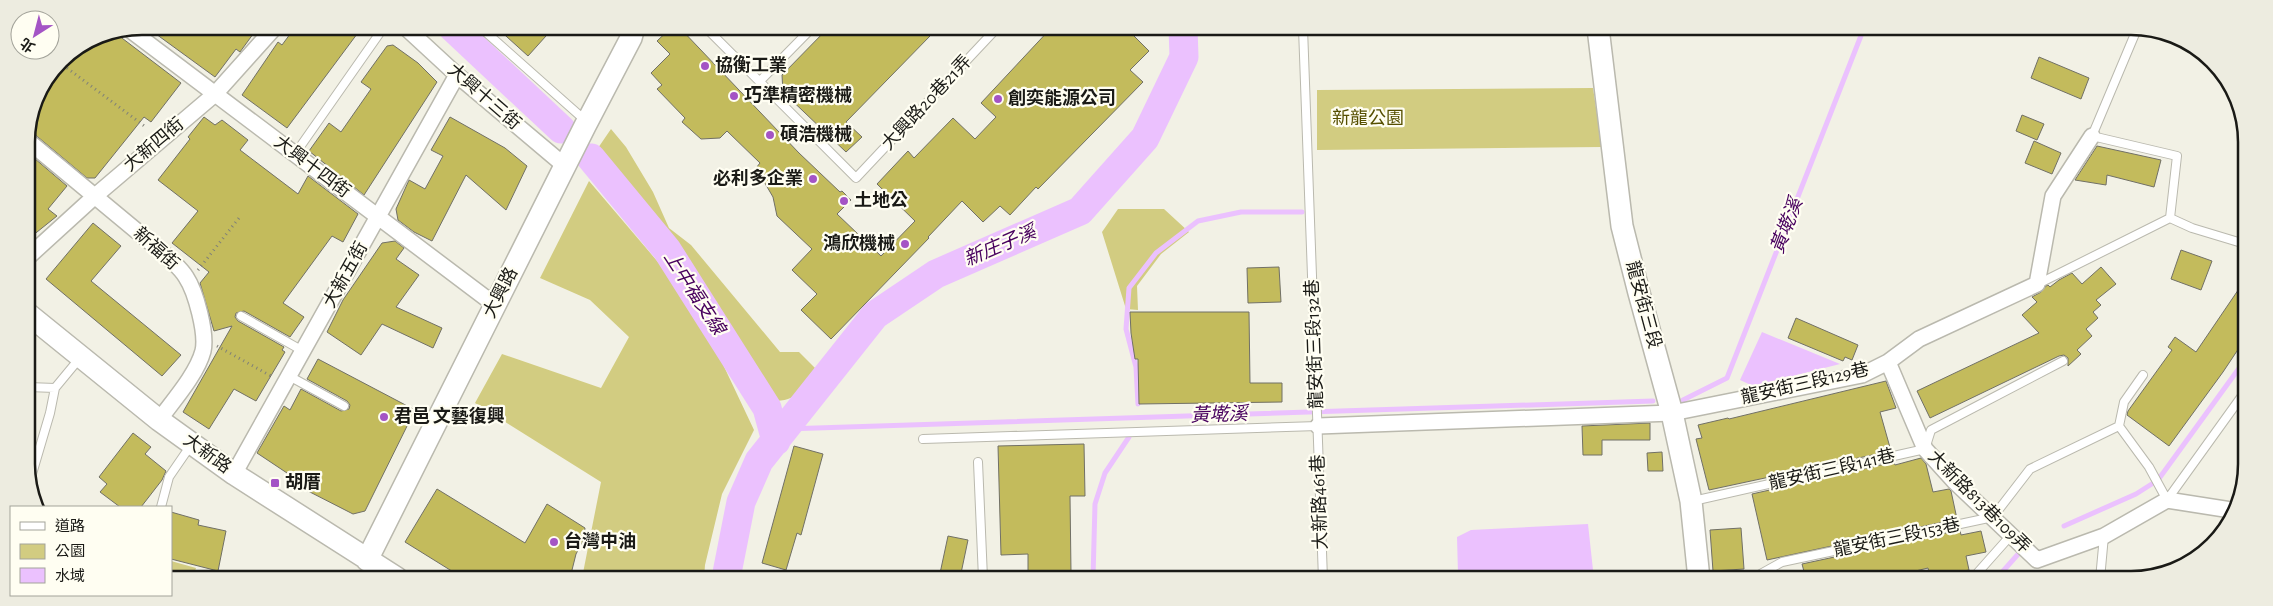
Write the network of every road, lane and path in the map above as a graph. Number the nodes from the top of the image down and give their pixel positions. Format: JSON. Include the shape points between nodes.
{"nodes":[{"id":1,"x":137,"y":35,"type":"edge"},
{"id":2,"x":264,"y":35,"type":"edge"},
{"id":3,"x":378,"y":35,"type":"edge"},
{"id":4,"x":414,"y":35,"type":"edge"},
{"id":5,"x":489,"y":35,"type":"edge"},
{"id":6,"x":626,"y":35,"type":"edge"},
{"id":7,"x":714,"y":35,"type":"edge"},
{"id":8,"x":806,"y":35,"type":"edge"},
{"id":9,"x":990,"y":35,"type":"edge"},
{"id":10,"x":1303,"y":35,"type":"edge"},
{"id":11,"x":1599,"y":35,"type":"edge"},
{"id":12,"x":2134,"y":35,"type":"edge"},
{"id":13,"x":65,"y":67,"type":"edge"},
{"id":14,"x":457,"y":76,"type":"junction"},
{"id":15,"x":760,"y":81,"type":"junction"},
{"id":16,"x":215,"y":94,"type":"junction"},
{"id":17,"x":587,"y":122,"type":"junction"},
{"id":18,"x":147,"y":128,"type":"dead end"},
{"id":19,"x":2092,"y":136,"type":"junction"},
{"id":20,"x":35,"y":147,"type":"edge"},
{"id":21,"x":295,"y":154,"type":"junction"},
{"id":22,"x":565,"y":166,"type":"junction"},
{"id":23,"x":95,"y":196,"type":"junction"},
{"id":24,"x":378,"y":217,"type":"junction"},
{"id":25,"x":239,"y":218,"type":"dead end"},
{"id":26,"x":2170,"y":218,"type":"junction"},
{"id":27,"x":2238,"y":242,"type":"edge"},
{"id":28,"x":35,"y":251,"type":"edge"},
{"id":29,"x":186,"y":276,"type":"junction"},
{"id":30,"x":2037,"y":284,"type":"junction"},
{"id":31,"x":495,"y":305,"type":"junction"},
{"id":32,"x":241,"y":316,"type":"dead end"},
{"id":33,"x":35,"y":320,"type":"edge"},
{"id":34,"x":203,"y":350,"type":"junction"},
{"id":35,"x":303,"y":352,"type":"junction"},
{"id":36,"x":80,"y":357,"type":"junction"},
{"id":37,"x":2062,"y":361,"type":"dead end"},
{"id":38,"x":1888,"y":362,"type":"junction"},
{"id":39,"x":2143,"y":375,"type":"dead end"},
{"id":40,"x":271,"y":376,"type":"dead end"},
{"id":41,"x":289,"y":376,"type":"junction"},
{"id":42,"x":35,"y":387,"type":"edge"},
{"id":43,"x":55,"y":388,"type":"junction"},
{"id":44,"x":2238,"y":401,"type":"edge"},
{"id":45,"x":344,"y":406,"type":"dead end"},
{"id":46,"x":1672,"y":413,"type":"junction"},
{"id":47,"x":160,"y":420,"type":"junction"},
{"id":48,"x":1318,"y":426,"type":"junction"},
{"id":49,"x":2119,"y":426,"type":"junction"},
{"id":50,"x":923,"y":439,"type":"dead end"},
{"id":51,"x":192,"y":443,"type":"junction"},
{"id":52,"x":1925,"y":449,"type":"junction"},
{"id":53,"x":35,"y":462,"type":"edge"},
{"id":54,"x":978,"y":462,"type":"dead end"},
{"id":55,"x":234,"y":474,"type":"junction"},
{"id":56,"x":2167,"y":500,"type":"junction"},
{"id":57,"x":1691,"y":501,"type":"junction"},
{"id":58,"x":161,"y":506,"type":"edge"},
{"id":59,"x":2228,"y":509,"type":"edge"},
{"id":60,"x":1993,"y":517,"type":"junction"},
{"id":61,"x":2012,"y":534,"type":"junction"},
{"id":62,"x":2104,"y":536,"type":"junction"},
{"id":63,"x":367,"y":560,"type":"junction"},
{"id":64,"x":385,"y":571,"type":"edge"},
{"id":65,"x":983,"y":571,"type":"edge"},
{"id":66,"x":1323,"y":571,"type":"edge"},
{"id":67,"x":1698,"y":571,"type":"edge"},
{"id":68,"x":1766,"y":571,"type":"edge"},
{"id":69,"x":1979,"y":571,"type":"edge"},
{"id":70,"x":2101,"y":571,"type":"edge"}],
"edges":[{"from":1,"to":16,"type":"street","name":"大興十四街"},
{"from":2,"to":16,"type":"street","name":"大新四街"},
{"from":3,"to":21,"type":"lane"},
{"from":4,"to":14,"type":"street","name":"大興十三街"},
{"from":5,"to":17,"type":"lane"},
{"from":6,"to":17,"type":"street","name":"大興路"},
{"from":7,"to":15,"type":"lane"},
{"from":8,"to":15,"type":"lane"},
{"from":9,"to":15,"type":"lane","name":"大興路20巷21弄","via":[[856,178]]},
{"from":10,"to":48,"type":"lane","name":"龍安街三段132巷"},
{"from":11,"to":46,"type":"street","name":"龍安街三段","via":[[1622,226]]},
{"from":12,"to":19,"type":"lane"},
{"from":13,"to":18,"type":"path"},
{"from":14,"to":22,"type":"street","name":"大興十三街"},
{"from":14,"to":24,"type":"street","name":"大新五街"},
{"from":16,"to":21,"type":"street","name":"大興十四街"},
{"from":16,"to":23,"type":"street","name":"大新四街"},
{"from":17,"to":22,"type":"street","name":"大興路"},
{"from":19,"to":26,"type":"lane","via":[[2176,156]]},
{"from":19,"to":30,"type":"street","via":[[2053,196]]},
{"from":20,"to":23,"type":"street","name":"新福街"},
{"from":21,"to":24,"type":"street","name":"大興十四街"},
{"from":22,"to":31,"type":"street","name":"大興路"},
{"from":23,"to":28,"type":"street","name":"大新四街"},
{"from":23,"to":29,"type":"street","name":"新福街"},
{"from":24,"to":31,"type":"street","name":"大興十四街"},
{"from":24,"to":35,"type":"street","name":"大新五街"},
{"from":25,"to":29,"type":"path","via":[[197,271]]},
{"from":26,"to":27,"type":"lane"},
{"from":26,"to":30,"type":"lane"},
{"from":29,"to":34,"type":"street","name":"新福街","via":[[203,331]]},
{"from":30,"to":38,"type":"street","name":"龍安街三段129巷","via":[[1918,339]]},
{"from":31,"to":63,"type":"street","name":"大興路"},
{"from":32,"to":35,"type":"lane"},
{"from":33,"to":36,"type":"street","name":"大新路"},
{"from":34,"to":40,"type":"path","via":[[213,355],[218,346]]},
{"from":34,"to":47,"type":"street","name":"新福街","via":[[196,367]]},
{"from":35,"to":41,"type":"street","name":"大新五街"},
{"from":36,"to":43,"type":"lane"},
{"from":36,"to":47,"type":"street","name":"大新路"},
{"from":37,"to":52,"type":"lane","via":[[1931,430]]},
{"from":38,"to":46,"type":"street","name":"龍安街三段129巷","via":[[1862,375]]},
{"from":38,"to":52,"type":"street","name":"大新路813巷109弄"},
{"from":39,"to":49,"type":"lane","via":[[2124,402]]},
{"from":41,"to":45,"type":"lane"},
{"from":41,"to":55,"type":"street","name":"大新五街"},
{"from":42,"to":43,"type":"lane"},
{"from":43,"to":53,"type":"lane"},
{"from":44,"to":56,"type":"lane"},
{"from":46,"to":48,"type":"street","name":"龍安街三段132巷"},
{"from":46,"to":57,"type":"street","name":"龍安街三段"},
{"from":47,"to":51,"type":"street","name":"大新路"},
{"from":48,"to":50,"type":"lane"},
{"from":48,"to":66,"type":"lane","name":"大新路461巷"},
{"from":49,"to":56,"type":"lane","via":[[2149,467]]},
{"from":49,"to":60,"type":"lane","via":[[2030,469]]},
{"from":51,"to":55,"type":"street","name":"大新路"},
{"from":51,"to":58,"type":"lane","via":[[169,477]]},
{"from":52,"to":57,"type":"lane","name":"龍安街三段141巷"},
{"from":52,"to":60,"type":"street","name":"大新路813巷109弄"},
{"from":54,"to":65,"type":"lane"},
{"from":55,"to":63,"type":"street","name":"大新路"},
{"from":56,"to":59,"type":"street"},
{"from":56,"to":62,"type":"street","name":"大新路813巷109弄"},
{"from":57,"to":67,"type":"street","name":"龍安街三段"},
{"from":60,"to":61,"type":"street","name":"大新路813巷109弄"},
{"from":60,"to":68,"type":"lane","name":"龍安街三段153巷","via":[[1782,562]]},
{"from":61,"to":62,"type":"street","name":"大新路813巷109弄","via":[[2036,560]]},
{"from":61,"to":69,"type":"lane"},
{"from":62,"to":70,"type":"lane"},
{"from":63,"to":64,"type":"street","name":"大新路"}]}
